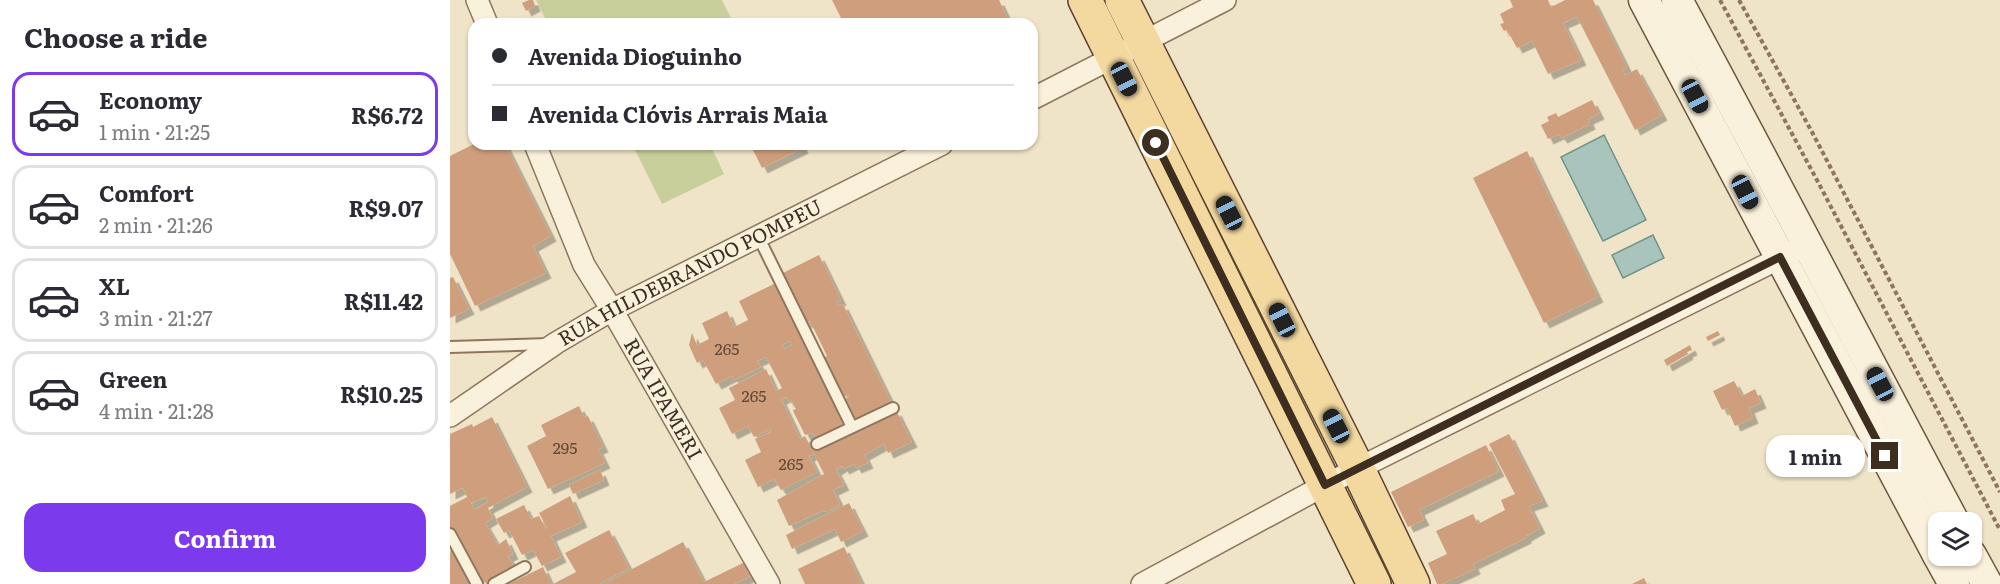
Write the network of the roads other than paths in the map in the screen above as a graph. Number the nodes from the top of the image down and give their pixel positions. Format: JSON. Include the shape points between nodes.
{"nodes":[{"id":1,"x":477,"y":0,"type":"edge"},
{"id":2,"x":1085,"y":0,"type":"edge"},
{"id":3,"x":1122,"y":0,"type":"edge"},
{"id":4,"x":1225,"y":0,"type":"edge"},
{"id":5,"x":1644,"y":0,"type":"edge"},
{"id":6,"x":1677,"y":0,"type":"edge"},
{"id":7,"x":484,"y":18,"type":"edge"},
{"id":8,"x":1143,"y":43,"type":"junction"},
{"id":9,"x":1113,"y":58,"type":"junction"},
{"id":10,"x":1038,"y":96,"type":"edge"},
{"id":11,"x":537,"y":150,"type":"edge"},
{"id":12,"x":930,"y":150,"type":"edge"},
{"id":13,"x":758,"y":236,"type":"junction"},
{"id":14,"x":1793,"y":251,"type":"junction"},
{"id":15,"x":612,"y":310,"type":"junction"},
{"id":16,"x":556,"y":343,"type":"junction"},
{"id":17,"x":450,"y":347,"type":"edge"},
{"id":18,"x":893,"y":408,"type":"dead end"},
{"id":19,"x":450,"y":417,"type":"edge"},
{"id":20,"x":852,"y":427,"type":"junction"},
{"id":21,"x":817,"y":444,"type":"dead end"},
{"id":22,"x":1358,"y":469,"type":"junction"},
{"id":23,"x":1325,"y":485,"type":"junction"},
{"id":24,"x":1948,"y":512,"type":"edge"},
{"id":25,"x":450,"y":534,"type":"edge"},
{"id":26,"x":1928,"y":534,"type":"edge"},
{"id":27,"x":1944,"y":566,"type":"edge"},
{"id":28,"x":1977,"y":566,"type":"edge"},
{"id":29,"x":525,"y":567,"type":"dead end"},
{"id":30,"x":477,"y":584,"type":"edge"},
{"id":31,"x":494,"y":584,"type":"edge"},
{"id":32,"x":769,"y":584,"type":"edge"},
{"id":33,"x":1142,"y":584,"type":"edge"},
{"id":34,"x":1374,"y":584,"type":"edge"},
{"id":35,"x":1413,"y":584,"type":"edge"},
{"id":36,"x":1954,"y":584,"type":"edge"},
{"id":37,"x":1987,"y":584,"type":"edge"}],
"edges":[{"from":1,"to":7,"type":"street"},
{"from":2,"to":9,"type":"main road"},
{"from":3,"to":8,"type":"main road"},
{"from":4,"to":8,"type":"street"},
{"from":5,"to":14,"type":"main road"},
{"from":6,"to":14,"type":"main road","via":[[1762,156]]},
{"from":8,"to":9,"type":"street"},
{"from":8,"to":22,"type":"main road"},
{"from":9,"to":10,"type":"street"},
{"from":9,"to":23,"type":"main road"},
{"from":11,"to":15,"type":"street","name":"RUA IPAMERI","via":[[584,265]]},
{"from":12,"to":13,"type":"street","name":"RUA HILDEBRANDO POMPEU"},
{"from":13,"to":15,"type":"street","name":"RUA HILDEBRANDO POMPEU"},
{"from":13,"to":20,"type":"lane"},
{"from":14,"to":22,"type":"street"},
{"from":14,"to":24,"type":"main road"},
{"from":14,"to":26,"type":"main road"},
{"from":15,"to":16,"type":"street","name":"RUA HILDEBRANDO POMPEU"},
{"from":15,"to":32,"type":"street","name":"RUA IPAMERI"},
{"from":16,"to":17,"type":"lane"},
{"from":16,"to":19,"type":"street","name":"RUA HILDEBRANDO POMPEU"},
{"from":18,"to":20,"type":"lane"},
{"from":20,"to":21,"type":"lane"},
{"from":22,"to":23,"type":"street"},
{"from":22,"to":35,"type":"main road"},
{"from":23,"to":33,"type":"street"},
{"from":23,"to":34,"type":"main road"},
{"from":25,"to":30,"type":"lane"},
{"from":27,"to":36,"type":"main road"},
{"from":28,"to":37,"type":"main road"},
{"from":29,"to":31,"type":"lane"}]}
